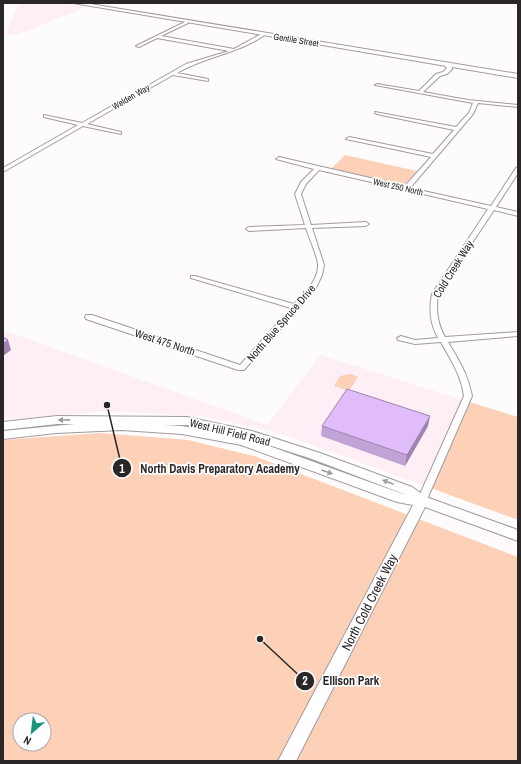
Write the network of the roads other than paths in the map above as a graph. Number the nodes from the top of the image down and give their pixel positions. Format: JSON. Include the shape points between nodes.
{"nodes":[{"id":1,"x":78,"y":3,"type":"edge"},
{"id":2,"x":187,"y":22,"type":"junction"},
{"id":3,"x":264,"y":34,"type":"junction"},
{"id":4,"x":157,"y":36,"type":"junction"},
{"id":5,"x":138,"y":46,"type":"dead end"},
{"id":6,"x":236,"y":50,"type":"junction"},
{"id":7,"x":448,"y":65,"type":"junction"},
{"id":8,"x":172,"y":73,"type":"junction"},
{"id":9,"x":518,"y":76,"type":"edge"},
{"id":10,"x":206,"y":80,"type":"dead end"},
{"id":11,"x":377,"y":85,"type":"dead end"},
{"id":12,"x":420,"y":92,"type":"junction"},
{"id":13,"x":476,"y":102,"type":"junction"},
{"id":14,"x":518,"y":106,"type":"edge"},
{"id":15,"x":378,"y":113,"type":"dead end"},
{"id":16,"x":46,"y":116,"type":"dead end"},
{"id":17,"x":83,"y":124,"type":"junction"},
{"id":18,"x":458,"y":129,"type":"junction"},
{"id":19,"x":119,"y":133,"type":"dead end"},
{"id":20,"x":349,"y":139,"type":"dead end"},
{"id":21,"x":434,"y":156,"type":"junction"},
{"id":22,"x":279,"y":159,"type":"dead end"},
{"id":23,"x":318,"y":168,"type":"junction"},
{"id":24,"x":518,"y":169,"type":"edge"},
{"id":25,"x":3,"y":170,"type":"edge"},
{"id":26,"x":407,"y":188,"type":"junction"},
{"id":27,"x":493,"y":208,"type":"junction"},
{"id":28,"x":518,"y":214,"type":"edge"},
{"id":29,"x":366,"y":224,"type":"dead end"},
{"id":30,"x":309,"y":227,"type":"junction"},
{"id":31,"x":249,"y":230,"type":"dead end"},
{"id":32,"x":193,"y":277,"type":"dead end"},
{"id":33,"x":296,"y":307,"type":"junction"},
{"id":34,"x":88,"y":317,"type":"dead end"},
{"id":35,"x":518,"y":334,"type":"edge"},
{"id":36,"x":401,"y":338,"type":"dead end"},
{"id":37,"x":443,"y":340,"type":"junction"},
{"id":38,"x":241,"y":368,"type":"joint"},
{"id":39,"x":3,"y":426,"type":"edge"},
{"id":40,"x":3,"y":435,"type":"edge"},
{"id":41,"x":429,"y":486,"type":"joint"},
{"id":42,"x":422,"y":501,"type":"junction"},
{"id":43,"x":518,"y":536,"type":"edge"},
{"id":44,"x":287,"y":761,"type":"edge"}],
"edges":[{"from":1,"to":2,"type":"main road","name":"Gentile Street"},
{"from":2,"to":3,"type":"main road","name":"Gentile Street"},
{"from":2,"to":4,"type":"street"},
{"from":3,"to":6,"type":"street","name":"Welden Way"},
{"from":3,"to":7,"type":"main road","name":"Gentile Street"},
{"from":4,"to":5,"type":"street"},
{"from":4,"to":6,"type":"street"},
{"from":6,"to":8,"type":"street","name":"Welden Way","via":[[202,59]]},
{"from":7,"to":9,"type":"main road","name":"Gentile Street"},
{"from":7,"to":12,"type":"street","via":[[450,68],[438,75]]},
{"from":8,"to":10,"type":"street"},
{"from":8,"to":17,"type":"street","name":"Welden Way"},
{"from":11,"to":12,"type":"street"},
{"from":12,"to":13,"type":"street"},
{"from":13,"to":14,"type":"street"},
{"from":13,"to":18,"type":"street"},
{"from":15,"to":18,"type":"street"},
{"from":16,"to":17,"type":"street"},
{"from":17,"to":19,"type":"street"},
{"from":17,"to":25,"type":"street","name":"Welden Way"},
{"from":18,"to":21,"type":"street"},
{"from":20,"to":21,"type":"street"},
{"from":21,"to":26,"type":"street"},
{"from":22,"to":23,"type":"street","name":"West 250 North"},
{"from":23,"to":26,"type":"street","name":"West 250 North"},
{"from":23,"to":30,"type":"street","name":"North Blue Spruce Drive","via":[[303,183],[298,194]]},
{"from":24,"to":27,"type":"street","name":"Cold Creek Way"},
{"from":26,"to":27,"type":"street","name":"West 250 North"},
{"from":27,"to":28,"type":"street","name":"West 250 North"},
{"from":27,"to":37,"type":"street","name":"Cold Creek Way","via":[[435,294],[431,305],[432,313]]},
{"from":29,"to":30,"type":"street"},
{"from":30,"to":31,"type":"street"},
{"from":30,"to":33,"type":"street","name":"North Blue Spruce Drive","via":[[320,265],[319,275]]},
{"from":32,"to":33,"type":"street"},
{"from":33,"to":38,"type":"street","name":"North Blue Spruce Drive"},
{"from":34,"to":38,"type":"street","name":"West 475 North"},
{"from":35,"to":37,"type":"street"},
{"from":36,"to":37,"type":"street","via":[[415,342]]},
{"from":37,"to":41,"type":"street","name":"Cold Creek Way","via":[[464,374],[468,396]]},
{"from":42,"to":39,"type":"main road","name":"West Hill Field Road","one_way":true,"via":[[407,490],[316,456],[252,435],[187,421],[57,420]]},
{"from":40,"to":42,"type":"main road","name":"West Hill Field Road","one_way":true,"via":[[122,426],[182,430],[243,441],[402,499]]},
{"from":41,"to":42,"type":"street","name":"North Cold Creek Way"},
{"from":42,"to":43,"type":"main road","name":"West Hill Field Road"},
{"from":42,"to":44,"type":"main road","name":"North Cold Creek Way"}]}
